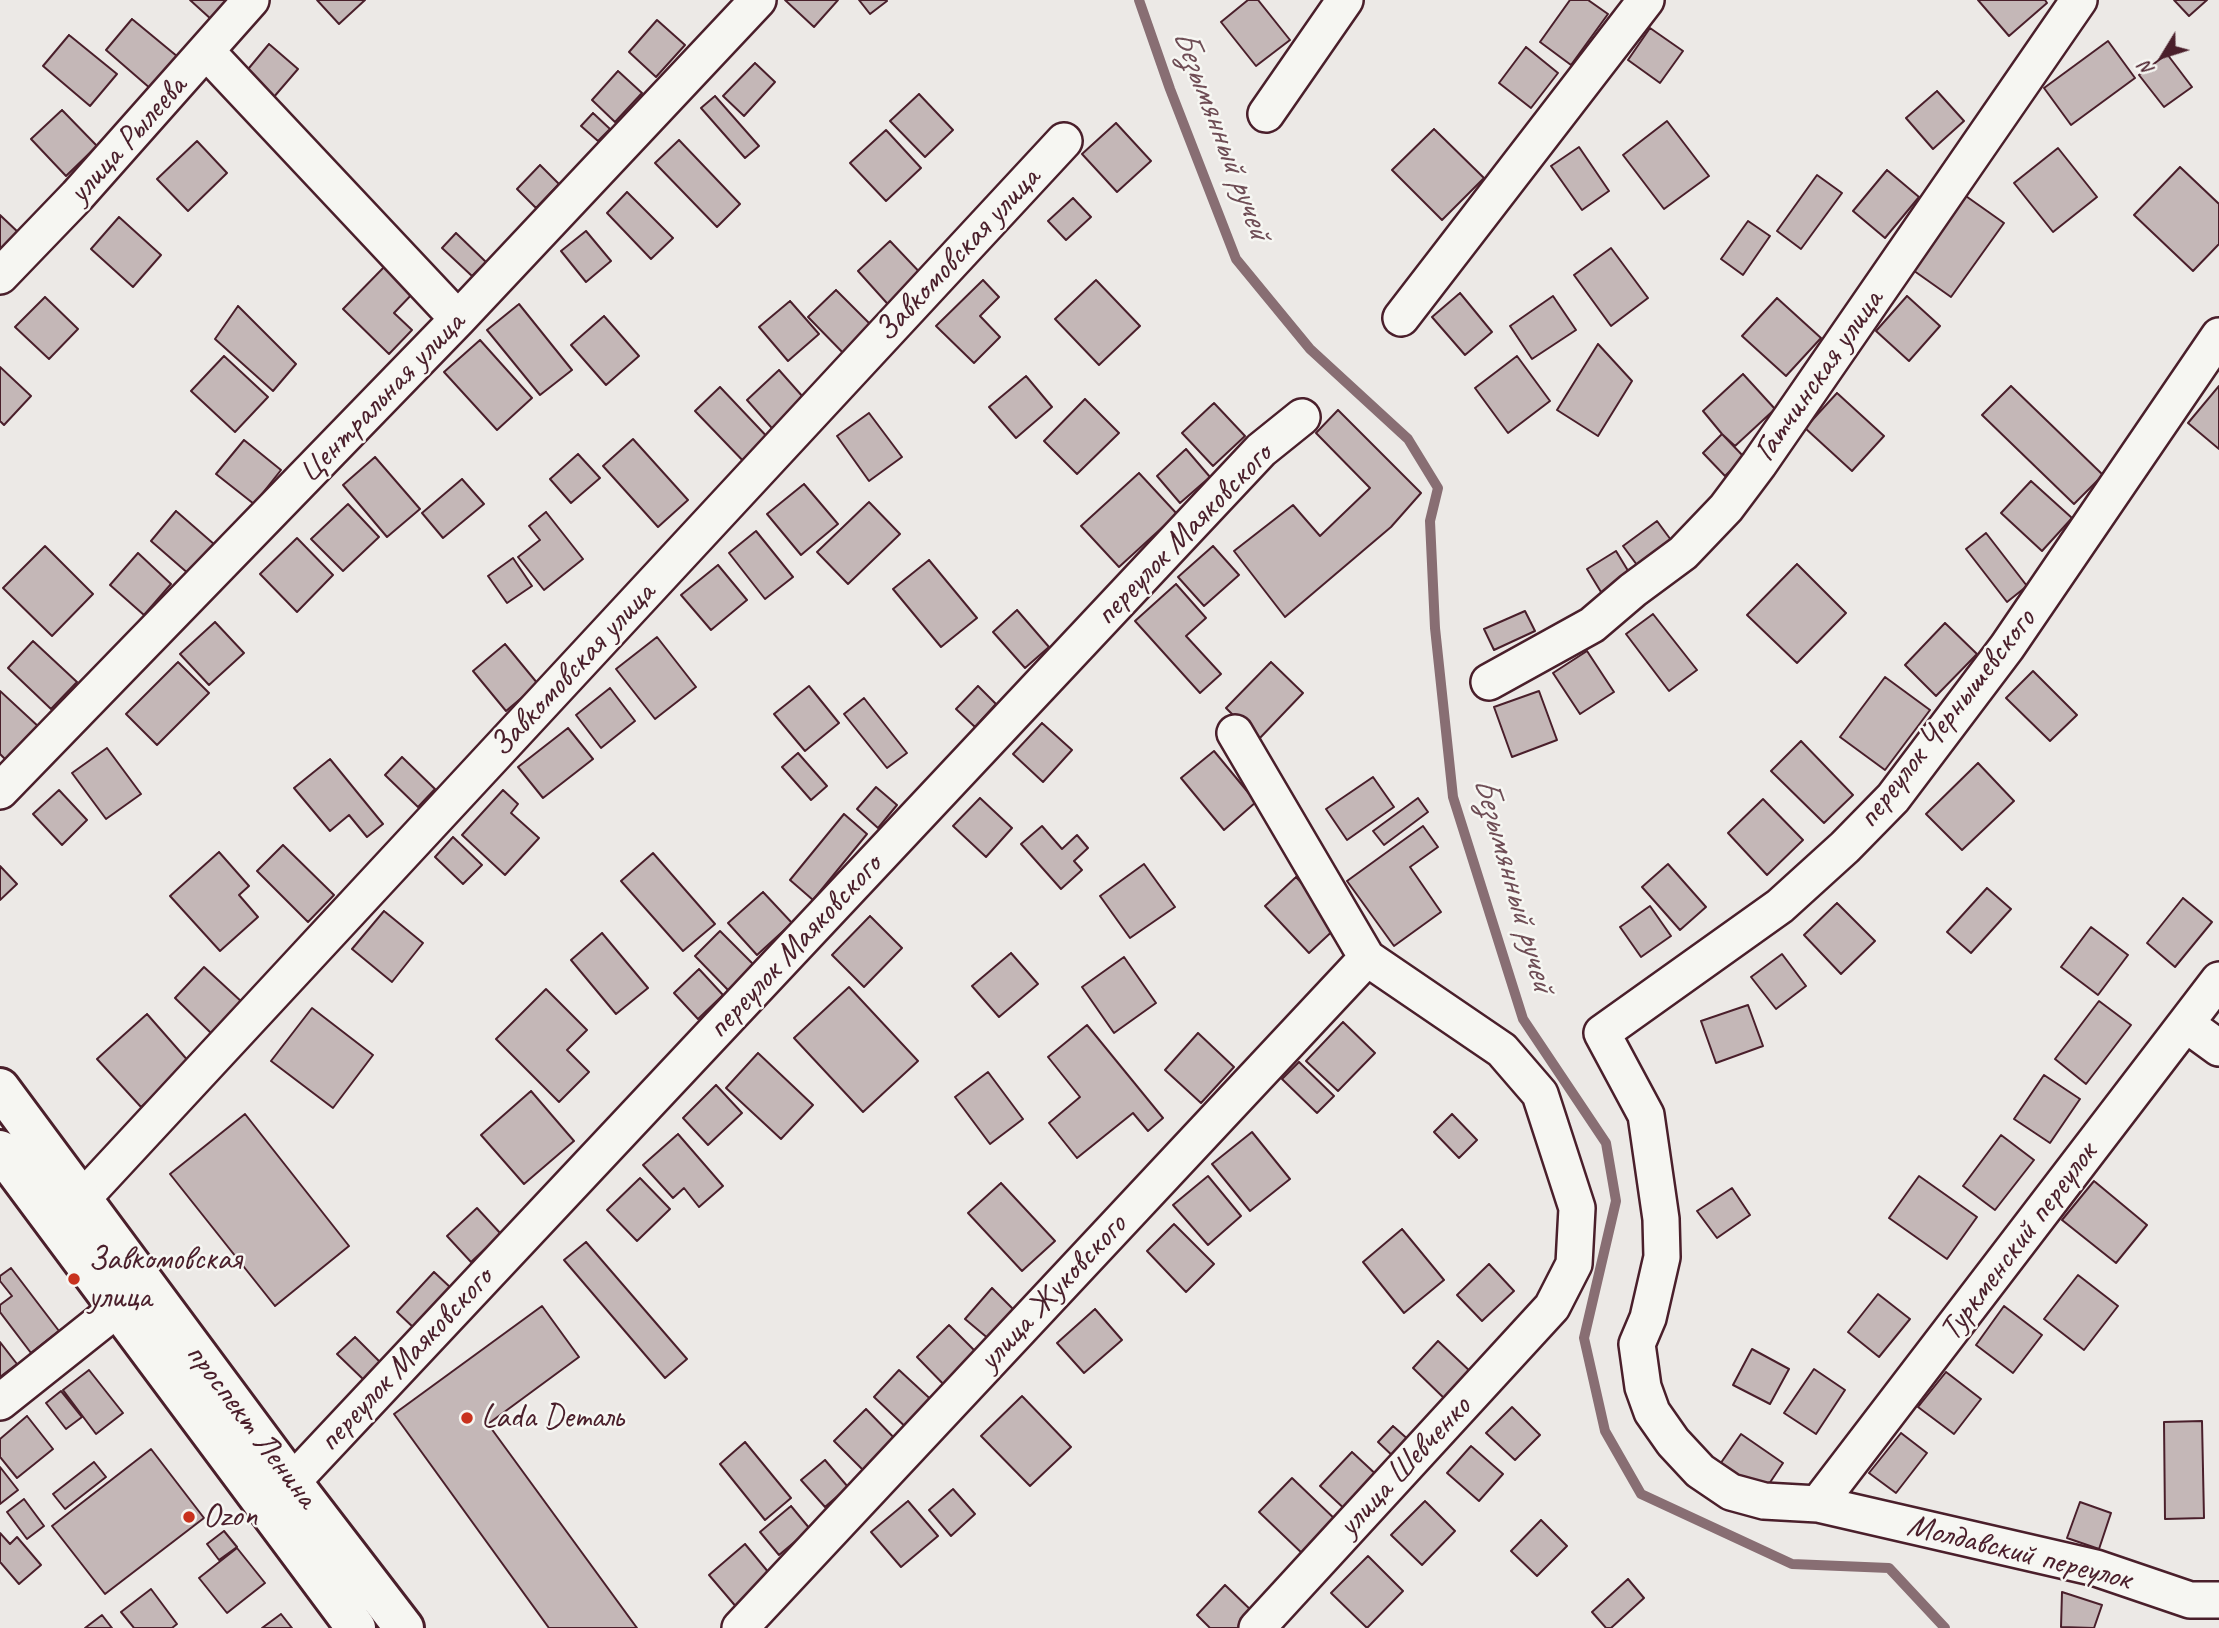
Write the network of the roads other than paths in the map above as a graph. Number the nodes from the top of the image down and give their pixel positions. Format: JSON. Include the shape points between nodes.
{"nodes":[{"id":1,"x":251,"y":0,"type":"edge"},
{"id":2,"x":758,"y":0,"type":"edge"},
{"id":3,"x":1345,"y":0,"type":"edge"},
{"id":4,"x":1646,"y":0,"type":"edge"},
{"id":5,"x":2079,"y":0,"type":"edge"},
{"id":6,"x":207,"y":52,"type":"junction"},
{"id":7,"x":1266,"y":114,"type":"dead end"},
{"id":8,"x":1064,"y":141,"type":"dead end"},
{"id":9,"x":0,"y":276,"type":"edge"},
{"id":10,"x":1401,"y":318,"type":"dead end"},
{"id":11,"x":458,"y":319,"type":"junction"},
{"id":12,"x":2219,"y":336,"type":"edge"},
{"id":13,"x":1302,"y":417,"type":"dead end"},
{"id":14,"x":1489,"y":682,"type":"dead end"},
{"id":15,"x":1235,"y":733,"type":"dead end"},
{"id":16,"x":0,"y":791,"type":"edge"},
{"id":17,"x":1367,"y":958,"type":"junction"},
{"id":18,"x":2219,"y":980,"type":"edge"},
{"id":19,"x":2186,"y":1024,"type":"junction"},
{"id":20,"x":1602,"y":1033,"type":"joint"},
{"id":21,"x":2219,"y":1048,"type":"edge"},
{"id":22,"x":0,"y":1088,"type":"edge"},
{"id":23,"x":0,"y":1150,"type":"edge"},
{"id":24,"x":82,"y":1199,"type":"junction"},
{"id":25,"x":118,"y":1308,"type":"junction"},
{"id":26,"x":0,"y":1402,"type":"edge"},
{"id":27,"x":292,"y":1482,"type":"junction"},
{"id":28,"x":1818,"y":1504,"type":"junction"},
{"id":29,"x":2201,"y":1609,"type":"edge"},
{"id":30,"x":356,"y":1628,"type":"edge"},
{"id":31,"x":404,"y":1628,"type":"edge"},
{"id":32,"x":740,"y":1628,"type":"edge"},
{"id":33,"x":1257,"y":1628,"type":"edge"}],
"edges":[{"from":1,"to":6,"type":"street","name":"улица Рылеева"},
{"from":2,"to":11,"type":"street","name":"Центральная улица"},
{"from":3,"to":7,"type":"street"},
{"from":4,"to":10,"type":"street"},
{"from":5,"to":14,"type":"street","name":"Гатчинская улица","via":[[1726,508],[1683,553],[1592,625]]},
{"from":6,"to":9,"type":"street","name":"улица Рылеева"},
{"from":6,"to":11,"type":"street"},
{"from":8,"to":24,"type":"street","name":"Завкомовская улица"},
{"from":11,"to":16,"type":"street","name":"Центральная улица"},
{"from":12,"to":20,"type":"street","name":"переулок Чернышевского","via":[[2007,647],[1893,798],[1780,906]]},
{"from":13,"to":27,"type":"street","name":"переулок Маяковского","via":[[1261,450]]},
{"from":15,"to":17,"type":"street"},
{"from":17,"to":32,"type":"street","name":"улица Жуковского"},
{"from":17,"to":33,"type":"street","name":"улица Шевченко","via":[[1502,1050],[1540,1094],[1577,1208],[1574,1264],[1552,1307]]},
{"from":18,"to":19,"type":"street","name":"Туркменский переулок"},
{"from":19,"to":21,"type":"street"},
{"from":19,"to":28,"type":"street","name":"Туркменский переулок"},
{"from":20,"to":28,"type":"street","name":"Молдавский переулок","via":[[1646,1115],[1661,1219],[1662,1257],[1637,1344],[1652,1412],[1700,1471],[1731,1492],[1764,1501]]},
{"from":22,"to":24,"type":"main road","name":"проспект Ленина"},
{"from":23,"to":25,"type":"main road","name":"проспект Ленина"},
{"from":24,"to":27,"type":"main road","name":"проспект Ленина"},
{"from":25,"to":26,"type":"street"},
{"from":25,"to":30,"type":"main road","name":"проспект Ленина"},
{"from":27,"to":31,"type":"main road","name":"проспект Ленина"},
{"from":28,"to":29,"type":"street","name":"Молдавский переулок","via":[[2096,1568]]}]}
